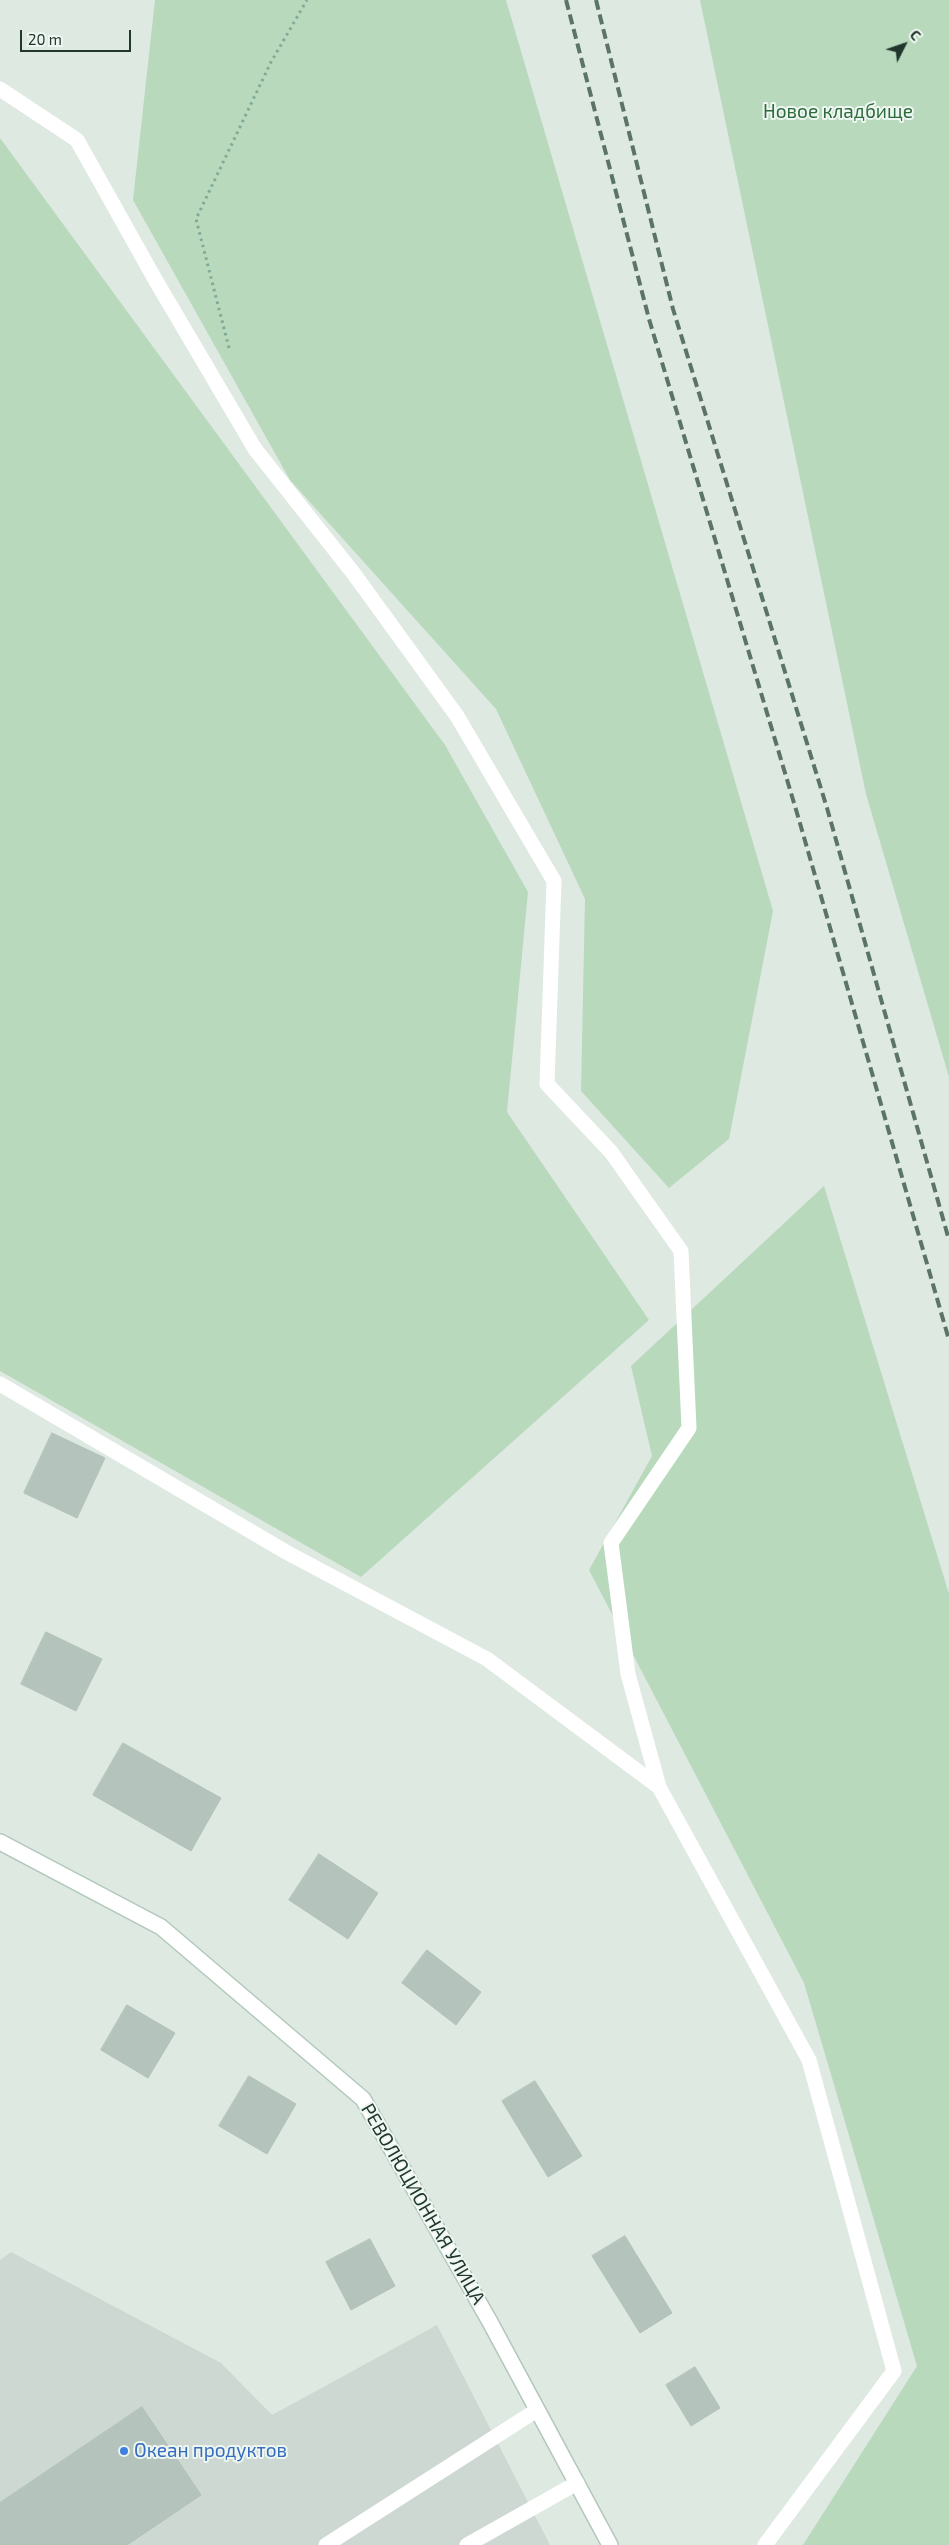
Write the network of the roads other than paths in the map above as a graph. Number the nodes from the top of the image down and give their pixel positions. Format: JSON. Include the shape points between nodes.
{"nodes":[{"id":1,"x":0,"y":89,"type":"edge"},
{"id":2,"x":0,"y":1384,"type":"edge"},
{"id":3,"x":658,"y":1787,"type":"junction"},
{"id":4,"x":0,"y":1842,"type":"edge"},
{"id":5,"x":537,"y":2410,"type":"junction"},
{"id":6,"x":577,"y":2483,"type":"junction"},
{"id":7,"x":326,"y":2545,"type":"edge"},
{"id":8,"x":467,"y":2545,"type":"edge"},
{"id":9,"x":610,"y":2545,"type":"edge"},
{"id":10,"x":765,"y":2545,"type":"edge"}],
"edges":[{"from":1,"to":3,"type":"main road","via":[[77,140],[255,449],[354,574],[457,716],[554,881],[547,1084],[611,1152],[681,1251],[689,1428],[611,1543],[628,1674]]},
{"from":2,"to":3,"type":"main road","via":[[286,1552],[487,1659]]},
{"from":3,"to":10,"type":"main road","via":[[809,2060],[894,2371]]},
{"from":4,"to":5,"type":"main road","name":"РЕВОЛЮЦИОННАЯ УЛИЦА","via":[[161,1927],[364,2099]]},
{"from":5,"to":6,"type":"main road","name":"РЕВОЛЮЦИОННАЯ УЛИЦА"},
{"from":5,"to":7,"type":"main road"},
{"from":6,"to":8,"type":"main road"},
{"from":6,"to":9,"type":"main road","name":"РЕВОЛЮЦИОННАЯ УЛИЦА"}]}
